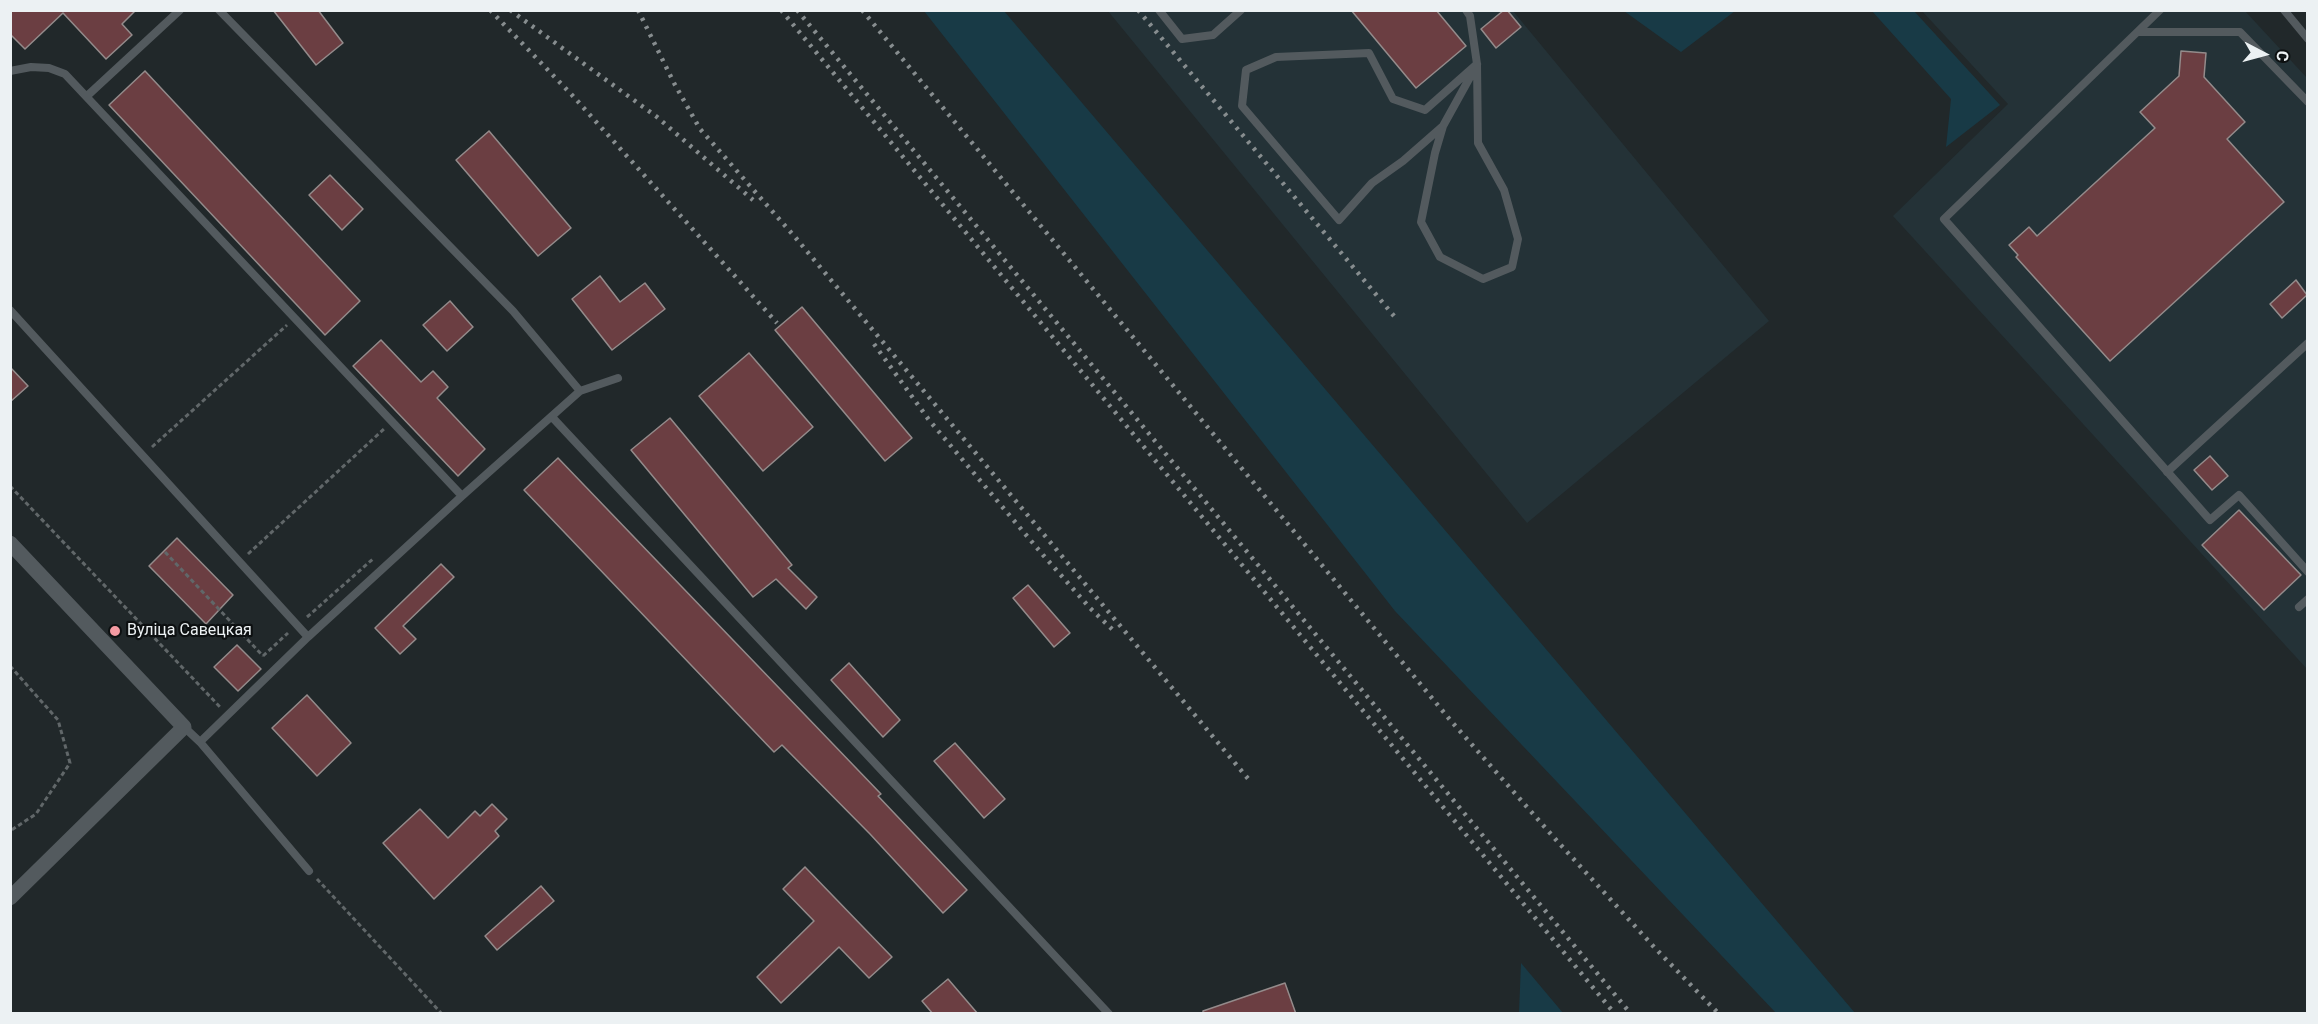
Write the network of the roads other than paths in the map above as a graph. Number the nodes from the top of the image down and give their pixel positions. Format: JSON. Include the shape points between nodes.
{"nodes":[{"id":1,"x":180,"y":10,"type":"edge"},
{"id":2,"x":219,"y":10,"type":"edge"},
{"id":3,"x":1159,"y":10,"type":"edge"},
{"id":4,"x":1241,"y":10,"type":"edge"},
{"id":5,"x":1466,"y":10,"type":"edge"},
{"id":6,"x":2160,"y":10,"type":"edge"},
{"id":7,"x":2284,"y":10,"type":"edge"},
{"id":8,"x":2138,"y":32,"type":"junction"},
{"id":9,"x":2307,"y":39,"type":"edge"},
{"id":10,"x":1477,"y":64,"type":"junction"},
{"id":11,"x":10,"y":71,"type":"edge"},
{"id":12,"x":87,"y":96,"type":"junction"},
{"id":13,"x":2307,"y":102,"type":"edge"},
{"id":14,"x":1443,"y":126,"type":"junction"},
{"id":15,"x":10,"y":310,"type":"edge"},
{"id":16,"x":2307,"y":343,"type":"edge"},
{"id":17,"x":618,"y":378,"type":"dead end"},
{"id":18,"x":580,"y":391,"type":"junction"},
{"id":19,"x":552,"y":417,"type":"junction"},
{"id":20,"x":2167,"y":472,"type":"junction"},
{"id":21,"x":462,"y":496,"type":"junction"},
{"id":22,"x":10,"y":543,"type":"edge"},
{"id":23,"x":2307,"y":572,"type":"edge"},
{"id":24,"x":2307,"y":598,"type":"edge"},
{"id":25,"x":2299,"y":607,"type":"dead end"},
{"id":26,"x":308,"y":637,"type":"junction"},
{"id":27,"x":184,"y":727,"type":"junction"},
{"id":28,"x":200,"y":742,"type":"junction"},
{"id":29,"x":309,"y":871,"type":"road end"},
{"id":30,"x":10,"y":898,"type":"edge"},
{"id":31,"x":1109,"y":1014,"type":"edge"}],
"edges":[{"from":1,"to":12,"type":"lane"},
{"from":2,"to":18,"type":"lane","via":[[513,310]]},
{"from":3,"to":4,"type":"lane","via":[[1182,39],[1213,35]]},
{"from":5,"to":10,"type":"lane"},
{"from":6,"to":8,"type":"lane"},
{"from":7,"to":9,"type":"lane"},
{"from":8,"to":13,"type":"lane","via":[[2240,32]]},
{"from":8,"to":20,"type":"lane","via":[[1944,219]]},
{"from":10,"to":14,"type":"lane"},
{"from":10,"to":14,"type":"lane","via":[[1478,143],[1504,190],[1518,239],[1512,267],[1483,279],[1440,257],[1421,222]]},
{"from":10,"to":14,"type":"lane","via":[[1425,110],[1394,99],[1369,53],[1276,57],[1245,70],[1242,106],[1339,220],[1372,183]]},
{"from":11,"to":12,"type":"lane","via":[[49,68],[65,74]]},
{"from":12,"to":21,"type":"lane"},
{"from":15,"to":26,"type":"lane"},
{"from":16,"to":20,"type":"lane"},
{"from":17,"to":18,"type":"lane"},
{"from":18,"to":19,"type":"lane"},
{"from":19,"to":21,"type":"lane"},
{"from":19,"to":31,"type":"lane"},
{"from":20,"to":23,"type":"lane","via":[[2210,520],[2239,495]]},
{"from":21,"to":26,"type":"lane"},
{"from":22,"to":27,"type":"street"},
{"from":24,"to":25,"type":"lane"},
{"from":26,"to":28,"type":"lane"},
{"from":27,"to":28,"type":"lane"},
{"from":27,"to":30,"type":"street"},
{"from":28,"to":29,"type":"lane"}]}
